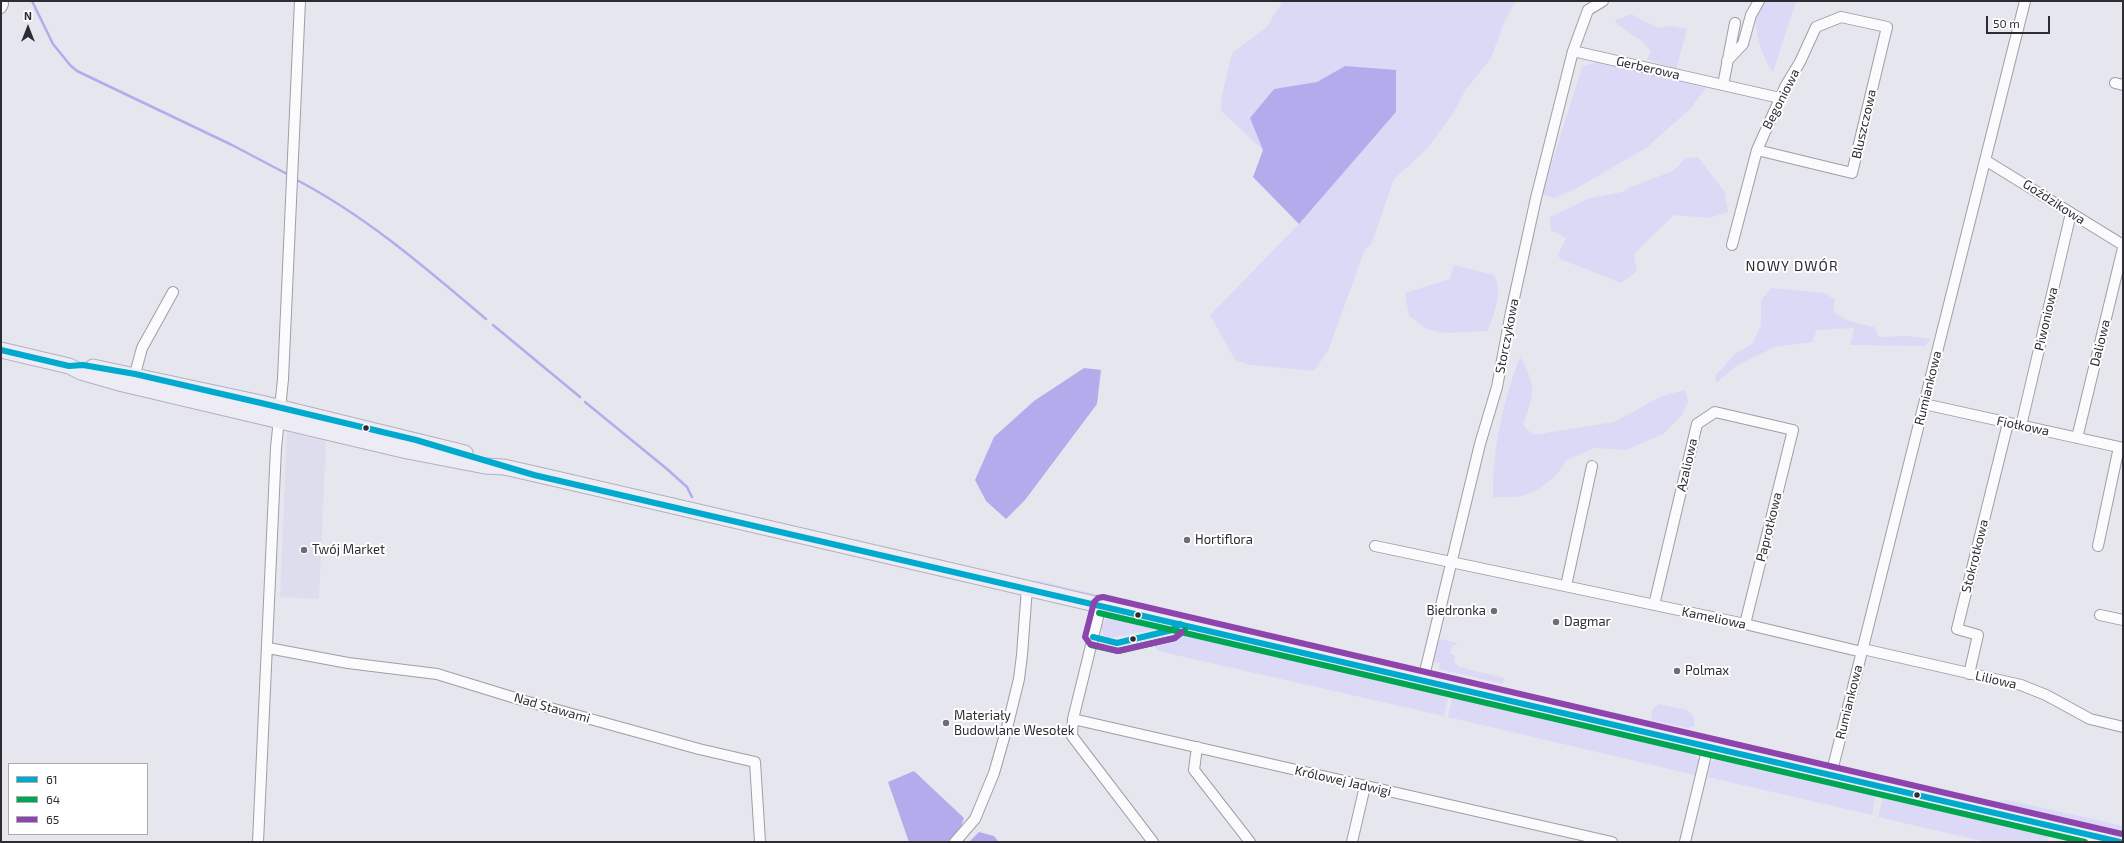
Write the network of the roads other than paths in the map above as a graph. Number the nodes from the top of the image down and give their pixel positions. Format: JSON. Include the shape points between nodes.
{"nodes":[{"id":1,"x":300,"y":1,"type":"edge"},
{"id":2,"x":1603,"y":1,"type":"edge"},
{"id":3,"x":1759,"y":1,"type":"edge"},
{"id":4,"x":2025,"y":1,"type":"edge"},
{"id":5,"x":1734,"y":23,"type":"dead end"},
{"id":6,"x":1887,"y":27,"type":"joint"},
{"id":7,"x":1574,"y":51,"type":"junction"},
{"id":8,"x":1728,"y":61,"type":"junction"},
{"id":9,"x":1723,"y":85,"type":"junction"},
{"id":10,"x":1780,"y":98,"type":"junction"},
{"id":11,"x":1757,"y":150,"type":"junction"},
{"id":12,"x":1985,"y":160,"type":"junction"},
{"id":13,"x":2071,"y":213,"type":"junction"},
{"id":14,"x":1732,"y":245,"type":"dead end"},
{"id":15,"x":2123,"y":246,"type":"edge"},
{"id":16,"x":173,"y":292,"type":"dead end"},
{"id":17,"x":1,"y":350,"type":"edge"},
{"id":18,"x":68,"y":366,"type":"junction"},
{"id":19,"x":135,"y":374,"type":"junction"},
{"id":20,"x":1924,"y":404,"type":"junction"},
{"id":21,"x":279,"y":414,"type":"junction"},
{"id":22,"x":2008,"y":423,"type":"junction"},
{"id":23,"x":2021,"y":426,"type":"junction"},
{"id":24,"x":1793,"y":430,"type":"joint"},
{"id":25,"x":2077,"y":438,"type":"junction"},
{"id":26,"x":2121,"y":447,"type":"edge"},
{"id":27,"x":1592,"y":466,"type":"dead end"},
{"id":28,"x":1375,"y":546,"type":"dead end"},
{"id":29,"x":2098,"y":546,"type":"dead end"},
{"id":30,"x":1452,"y":562,"type":"junction"},
{"id":31,"x":1566,"y":586,"type":"junction"},
{"id":32,"x":1027,"y":588,"type":"junction"},
{"id":33,"x":1101,"y":605,"type":"junction"},
{"id":34,"x":1654,"y":605,"type":"junction"},
{"id":35,"x":2100,"y":616,"type":"dead end"},
{"id":36,"x":2123,"y":620,"type":"edge"},
{"id":37,"x":1745,"y":624,"type":"junction"},
{"id":38,"x":268,"y":648,"type":"junction"},
{"id":39,"x":1862,"y":650,"type":"junction"},
{"id":40,"x":1969,"y":674,"type":"junction"},
{"id":41,"x":1423,"y":680,"type":"junction"},
{"id":42,"x":1073,"y":719,"type":"junction"},
{"id":43,"x":2123,"y":727,"type":"edge"},
{"id":44,"x":1708,"y":746,"type":"junction"},
{"id":45,"x":1196,"y":747,"type":"junction"},
{"id":46,"x":1832,"y":775,"type":"junction"},
{"id":47,"x":1365,"y":786,"type":"junction"},
{"id":48,"x":1586,"y":840,"type":"edge"},
{"id":49,"x":258,"y":842,"type":"edge"},
{"id":50,"x":760,"y":842,"type":"edge"},
{"id":51,"x":955,"y":842,"type":"edge"},
{"id":52,"x":1153,"y":842,"type":"edge"},
{"id":53,"x":1250,"y":842,"type":"edge"},
{"id":54,"x":1352,"y":842,"type":"edge"},
{"id":55,"x":1612,"y":842,"type":"edge"},
{"id":56,"x":1685,"y":842,"type":"edge"},
{"id":57,"x":2120,"y":842,"type":"edge"}],
"edges":[{"from":1,"to":21,"type":"street","via":[[283,379]]},
{"from":2,"to":7,"type":"street","name":"Storczykowa","via":[[1588,10]]},
{"from":3,"to":8,"type":"street","via":[[1751,15],[1743,44]]},
{"from":4,"to":12,"type":"street","name":"Rumiankowa"},
{"from":5,"to":8,"type":"street"},
{"from":6,"to":10,"type":"street","name":"Begoniowa","via":[[1841,16],[1816,26]]},
{"from":6,"to":11,"type":"street","name":"Bluszczowa","via":[[1852,174]]},
{"from":7,"to":9,"type":"street","name":"Gerberowa"},
{"from":7,"to":30,"type":"street","name":"Storczykowa","via":[[1536,198],[1510,312],[1497,387],[1480,444]]},
{"from":8,"to":9,"type":"street"},
{"from":9,"to":10,"type":"street","name":"Gerberowa"},
{"from":10,"to":11,"type":"street","name":"Begoniowa"},
{"from":11,"to":14,"type":"street","name":"Begoniowa"},
{"from":12,"to":13,"type":"street","name":"Goździkowa"},
{"from":12,"to":20,"type":"street","name":"Rumiankowa"},
{"from":13,"to":15,"type":"street","name":"Goździkowa"},
{"from":13,"to":23,"type":"street","name":"Piwoniowa"},
{"from":15,"to":25,"type":"street","name":"Daliowa"},
{"from":16,"to":19,"type":"street","via":[[142,348]]},
{"from":17,"to":18,"type":"main road"},
{"from":18,"to":19,"type":"main road","via":[[83,365]]},
{"from":18,"to":21,"type":"main road","via":[[123,384]]},
{"from":19,"to":21,"type":"main road"},
{"from":20,"to":22,"type":"street","name":"Fiołkowa"},
{"from":20,"to":39,"type":"street","name":"Rumiankowa"},
{"from":21,"to":32,"type":"main road","via":[[416,440],[504,467]]},
{"from":21,"to":38,"type":"street"},
{"from":22,"to":23,"type":"street","name":"Fiołkowa"},
{"from":22,"to":40,"type":"street","name":"Stokrotkowa","via":[[1957,629],[1978,635]]},
{"from":23,"to":25,"type":"street","name":"Fiołkowa"},
{"from":24,"to":34,"type":"street","name":"Azaliowa","via":[[1714,412],[1697,424]]},
{"from":24,"to":37,"type":"street","name":"Paprotkowa"},
{"from":25,"to":26,"type":"street","name":"Fiołkowa"},
{"from":26,"to":29,"type":"street"},
{"from":27,"to":31,"type":"street"},
{"from":28,"to":30,"type":"street","name":"Kameliowa"},
{"from":30,"to":31,"type":"street","name":"Kameliowa"},
{"from":30,"to":41,"type":"street","name":"Storczykowa"},
{"from":31,"to":34,"type":"street","name":"Kameliowa"},
{"from":32,"to":33,"type":"main road"},
{"from":32,"to":51,"type":"street","via":[[1022,660],[1008,724],[994,773],[975,819]]},
{"from":33,"to":41,"type":"main road"},
{"from":33,"to":42,"type":"street"},
{"from":34,"to":37,"type":"street","name":"Kameliowa"},
{"from":35,"to":36,"type":"street"},
{"from":37,"to":39,"type":"street","name":"Kameliowa"},
{"from":38,"to":49,"type":"street"},
{"from":38,"to":50,"type":"street","name":"Nad Stawami","via":[[348,663],[437,674],[525,701],[755,762]]},
{"from":39,"to":40,"type":"street","name":"Liliowa"},
{"from":39,"to":46,"type":"street","name":"Rumiankowa"},
{"from":40,"to":43,"type":"street","name":"Liliowa","via":[[2027,688],[2046,695],[2090,719]]},
{"from":41,"to":44,"type":"main road"},
{"from":42,"to":45,"type":"street","name":"Królowej Jadwigi"},
{"from":42,"to":52,"type":"street","via":[[1071,731],[1075,741]]},
{"from":44,"to":46,"type":"main road"},
{"from":44,"to":56,"type":"street"},
{"from":45,"to":47,"type":"street","name":"Królowej Jadwigi"},
{"from":45,"to":53,"type":"street","via":[[1194,770]]},
{"from":46,"to":57,"type":"main road"},
{"from":47,"to":48,"type":"street","name":"Królowej Jadwigi"},
{"from":47,"to":54,"type":"street"},
{"from":48,"to":55,"type":"street","name":"Królowej Jadwigi"}]}
